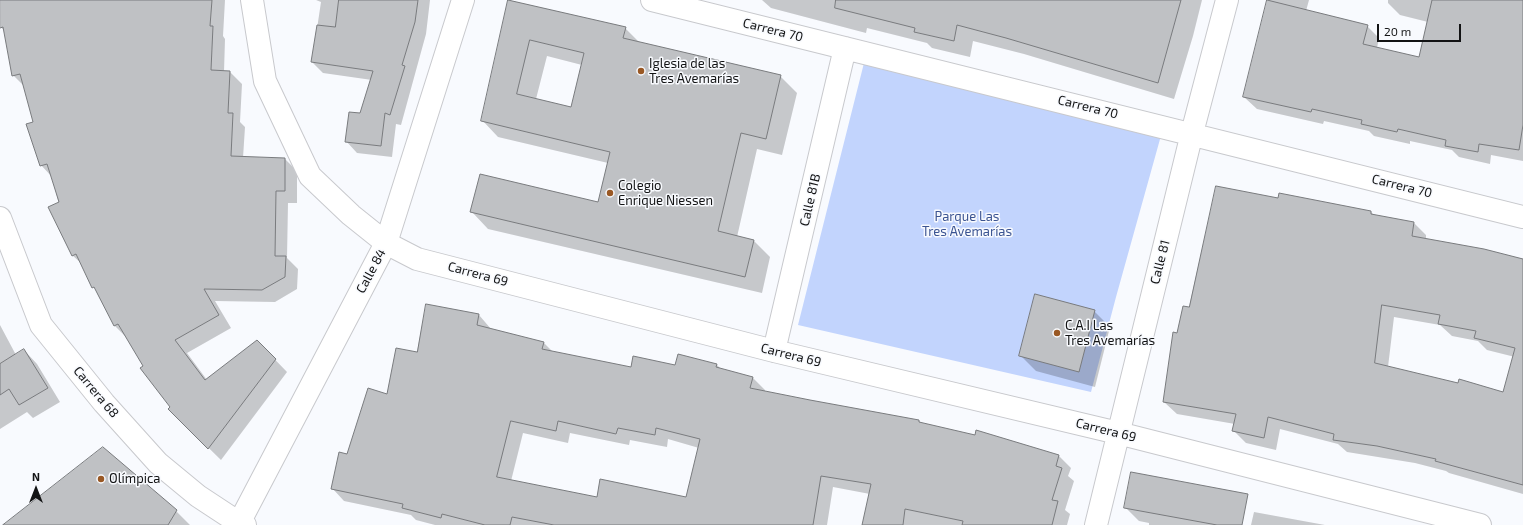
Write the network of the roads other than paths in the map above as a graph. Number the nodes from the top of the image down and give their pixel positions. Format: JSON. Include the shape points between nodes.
{"nodes":[{"id":1,"x":252,"y":0,"type":"edge"},
{"id":2,"x":463,"y":0,"type":"edge"},
{"id":3,"x":652,"y":0,"type":"edge"},
{"id":4,"x":1227,"y":0,"type":"edge"},
{"id":5,"x":845,"y":48,"type":"junction"},
{"id":6,"x":1192,"y":133,"type":"junction"},
{"id":7,"x":1523,"y":217,"type":"edge"},
{"id":8,"x":0,"y":218,"type":"edge"},
{"id":9,"x":386,"y":243,"type":"junction"},
{"id":10,"x":774,"y":351,"type":"junction"},
{"id":11,"x":1118,"y":433,"type":"junction"},
{"id":12,"x":241,"y":524,"type":"edge"},
{"id":13,"x":1096,"y":525,"type":"edge"},
{"id":14,"x":1480,"y":525,"type":"edge"}],
"edges":[{"from":1,"to":9,"type":"street","name":"Carrera 69","via":[[265,81],[310,176],[351,215]]},
{"from":2,"to":9,"type":"street","name":"Calle 84"},
{"from":3,"to":5,"type":"street","name":"Carrera 70"},
{"from":4,"to":6,"type":"street","name":"Calle 81"},
{"from":5,"to":6,"type":"street","name":"Carrera 70"},
{"from":5,"to":10,"type":"street","name":"Calle 81B"},
{"from":6,"to":7,"type":"street","name":"Carrera 70"},
{"from":6,"to":11,"type":"street","name":"Calle 81"},
{"from":8,"to":12,"type":"street","name":"Carrera 68","via":[[41,324],[104,403],[158,462],[198,496]]},
{"from":9,"to":10,"type":"street","name":"Carrera 69","via":[[418,259]]},
{"from":9,"to":12,"type":"street","name":"Calle 84"},
{"from":10,"to":11,"type":"street","name":"Carrera 69"},
{"from":11,"to":13,"type":"street","name":"Calle 81"},
{"from":11,"to":14,"type":"street","name":"Carrera 69"}]}
